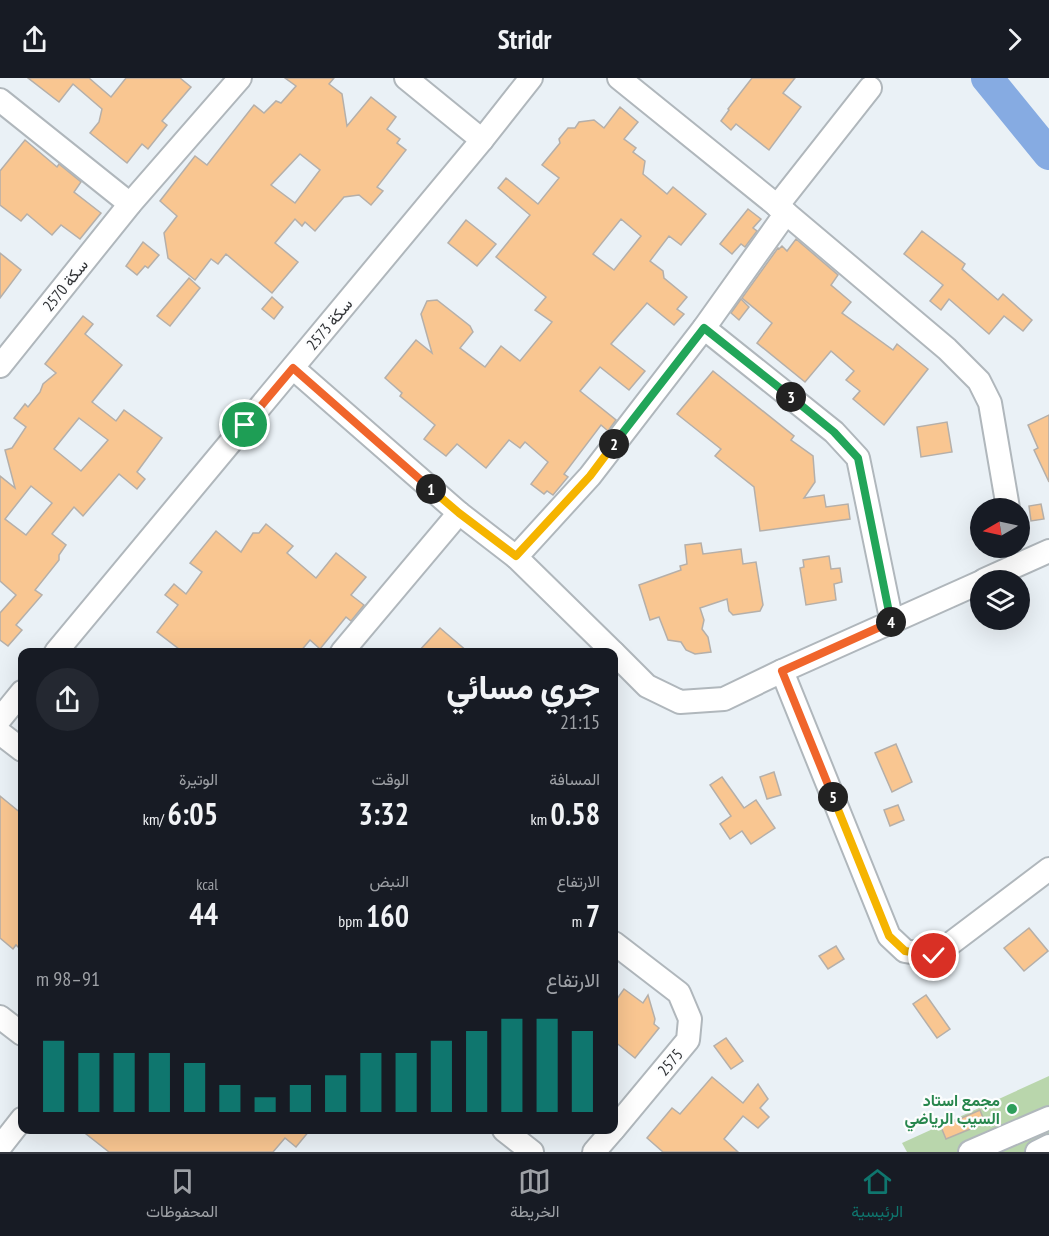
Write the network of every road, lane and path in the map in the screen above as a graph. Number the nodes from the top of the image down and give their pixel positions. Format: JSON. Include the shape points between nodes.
{"nodes":[{"id":1,"x":240,"y":78,"type":"edge"},
{"id":2,"x":406,"y":78,"type":"edge"},
{"id":3,"x":531,"y":78,"type":"edge"},
{"id":4,"x":619,"y":78,"type":"edge"},
{"id":5,"x":870,"y":88,"type":"dead end"},
{"id":6,"x":0,"y":100,"type":"edge"},
{"id":7,"x":482,"y":140,"type":"junction"},
{"id":8,"x":130,"y":204,"type":"junction"},
{"id":9,"x":781,"y":209,"type":"junction"},
{"id":10,"x":704,"y":328,"type":"junction"},
{"id":11,"x":0,"y":366,"type":"edge"},
{"id":12,"x":293,"y":368,"type":"junction"},
{"id":13,"x":1006,"y":498,"type":"edge"},
{"id":14,"x":459,"y":513,"type":"junction"},
{"id":15,"x":1049,"y":551,"type":"edge"},
{"id":16,"x":1030,"y":554,"type":"edge"},
{"id":17,"x":516,"y":556,"type":"junction"},
{"id":18,"x":1013,"y":558,"type":"edge"},
{"id":19,"x":997,"y":570,"type":"edge"},
{"id":20,"x":970,"y":587,"type":"edge"},
{"id":21,"x":892,"y":623,"type":"junction"},
{"id":22,"x":59,"y":648,"type":"edge"},
{"id":23,"x":345,"y":648,"type":"edge"},
{"id":24,"x":608,"y":648,"type":"edge"},
{"id":25,"x":618,"y":658,"type":"edge"},
{"id":26,"x":782,"y":671,"type":"junction"},
{"id":27,"x":18,"y":697,"type":"edge"},
{"id":28,"x":0,"y":719,"type":"edge"},
{"id":29,"x":0,"y":732,"type":"edge"},
{"id":30,"x":18,"y":747,"type":"edge"},
{"id":31,"x":1049,"y":869,"type":"edge"},
{"id":32,"x":618,"y":946,"type":"edge"},
{"id":33,"x":0,"y":1017,"type":"edge"},
{"id":34,"x":18,"y":1031,"type":"edge"},
{"id":35,"x":1049,"y":1118,"type":"edge"},
{"id":36,"x":618,"y":1123,"type":"edge"},
{"id":37,"x":18,"y":1124,"type":"edge"},
{"id":38,"x":509,"y":1134,"type":"edge"},
{"id":39,"x":609,"y":1134,"type":"edge"},
{"id":40,"x":1049,"y":1146,"type":"edge"},
{"id":41,"x":0,"y":1147,"type":"edge"},
{"id":42,"x":532,"y":1152,"type":"edge"},
{"id":43,"x":594,"y":1152,"type":"edge"},
{"id":44,"x":970,"y":1152,"type":"edge"},
{"id":45,"x":1037,"y":1152,"type":"edge"}],
"edges":[{"from":1,"to":8,"type":"street","name":"سكة 2570"},
{"from":2,"to":7,"type":"street"},
{"from":3,"to":7,"type":"street","name":"سكة 2573"},
{"from":4,"to":9,"type":"street"},
{"from":5,"to":9,"type":"street"},
{"from":6,"to":8,"type":"street"},
{"from":7,"to":12,"type":"street","name":"سكة 2573"},
{"from":8,"to":11,"type":"street","name":"سكة 2570"},
{"from":9,"to":10,"type":"street"},
{"from":9,"to":13,"type":"street","via":[[947,349],[979,381],[990,403]]},
{"from":10,"to":17,"type":"street","via":[[590,476]]},
{"from":10,"to":21,"type":"street","via":[[834,432],[858,458]]},
{"from":12,"to":14,"type":"street"},
{"from":12,"to":22,"type":"street","name":"سكة 2573"},
{"from":14,"to":17,"type":"street"},
{"from":14,"to":23,"type":"street"},
{"from":15,"to":16,"type":"street"},
{"from":17,"to":24,"type":"street"},
{"from":18,"to":19,"type":"street"},
{"from":20,"to":21,"type":"street"},
{"from":21,"to":26,"type":"street"},
{"from":25,"to":26,"type":"street","via":[[647,686],[680,702],[724,699]]},
{"from":26,"to":31,"type":"street","via":[[889,936],[905,951],[934,956]]},
{"from":27,"to":28,"type":"street"},
{"from":29,"to":30,"type":"street"},
{"from":32,"to":36,"type":"street","name":"2575","via":[[679,993],[690,1019],[688,1040]]},
{"from":33,"to":34,"type":"street"},
{"from":35,"to":44,"type":"street"},
{"from":37,"to":41,"type":"street"},
{"from":38,"to":42,"type":"street"},
{"from":39,"to":43,"type":"street","name":"2575"},
{"from":40,"to":45,"type":"street"}]}
